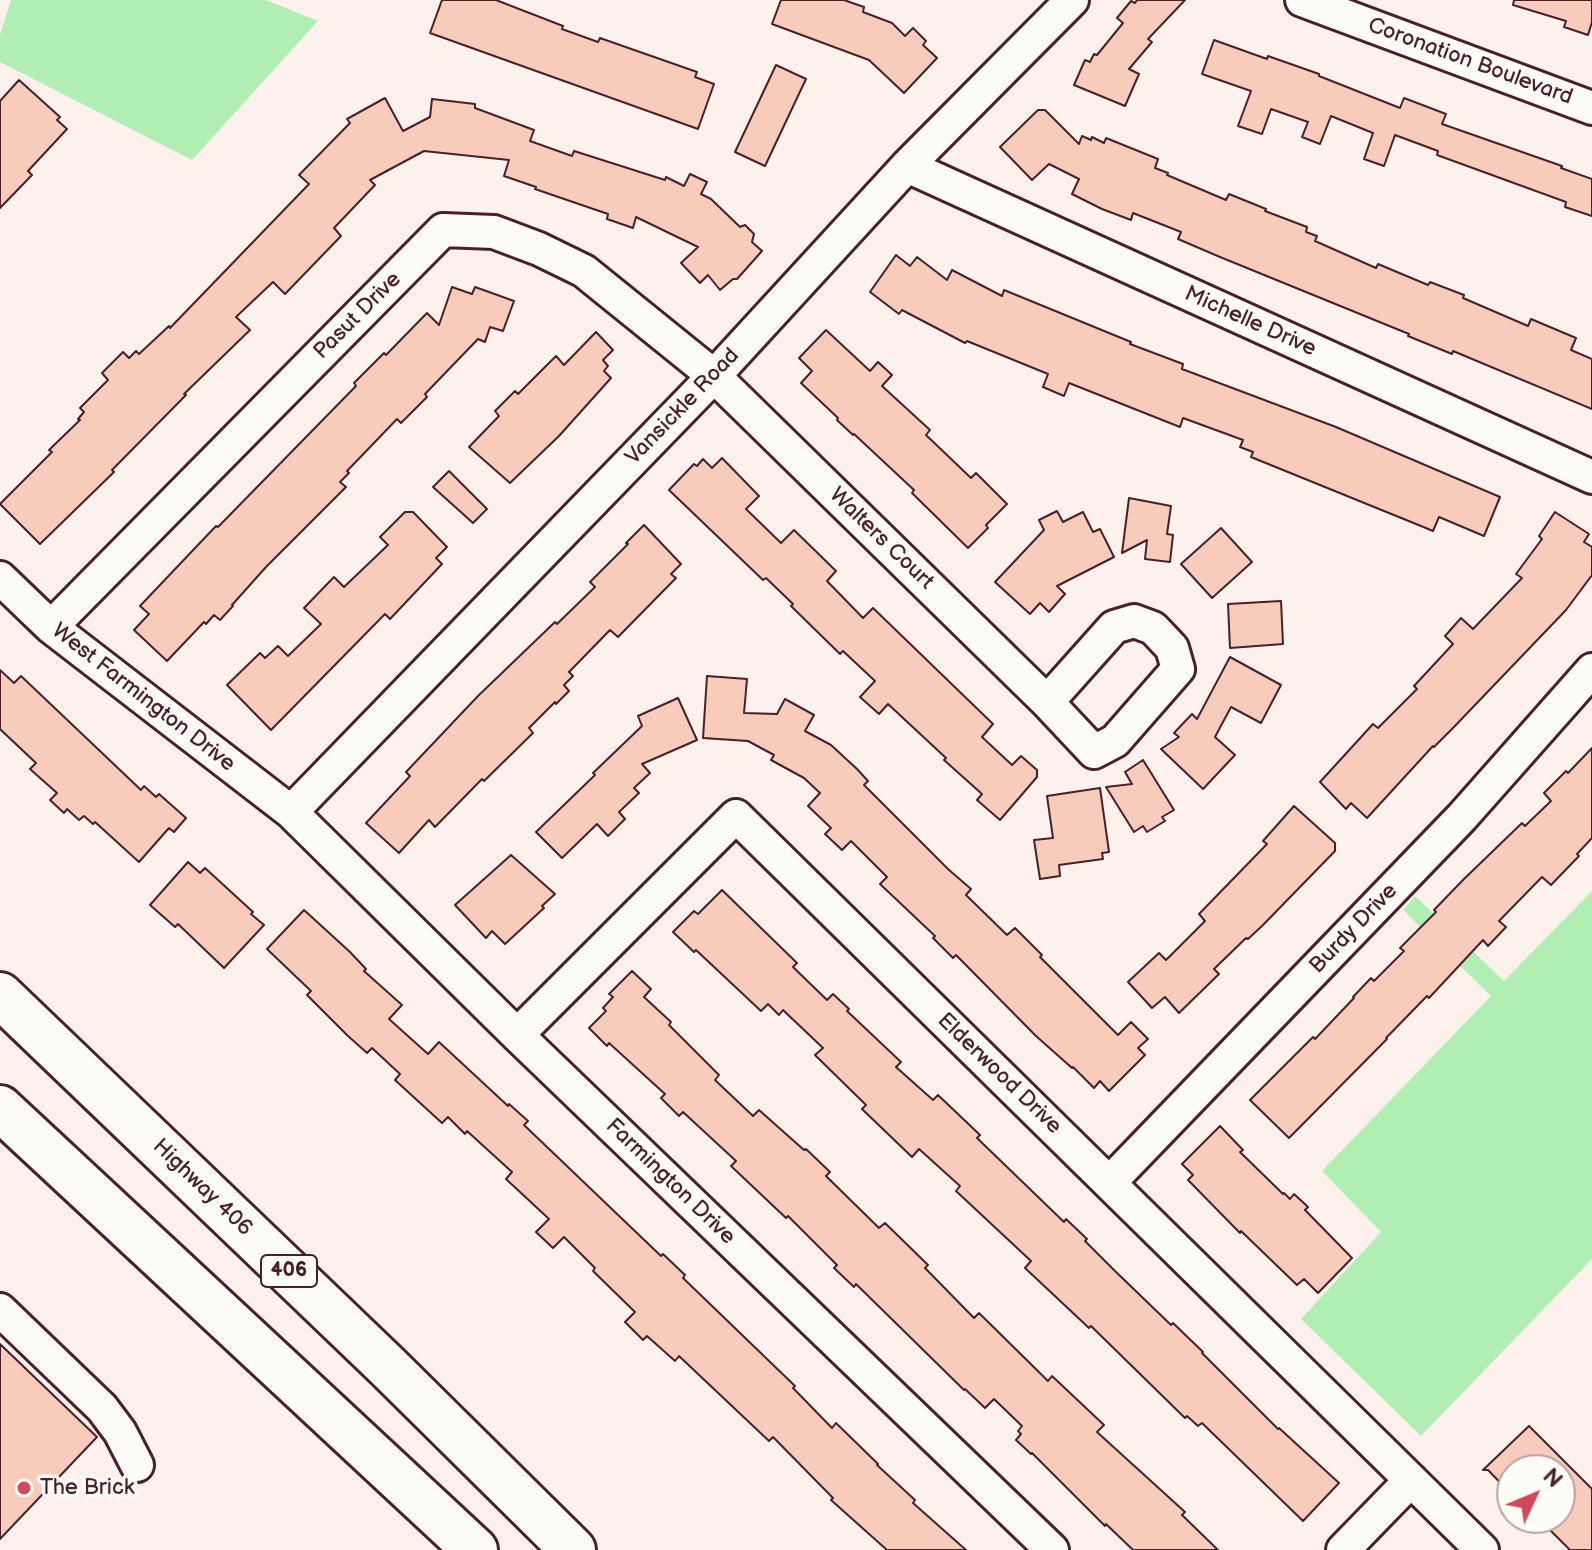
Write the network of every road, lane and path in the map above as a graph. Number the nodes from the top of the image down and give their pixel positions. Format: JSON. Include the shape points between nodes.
{"nodes":[{"id":1,"x":1072,"y":0,"type":"edge"},
{"id":2,"x":1302,"y":0,"type":"edge"},
{"id":3,"x":1592,"y":108,"type":"edge"},
{"id":4,"x":907,"y":166,"type":"junction"},
{"id":5,"x":714,"y":376,"type":"junction"},
{"id":6,"x":1592,"y":477,"type":"edge"},
{"id":7,"x":0,"y":578,"type":"edge"},
{"id":8,"x":51,"y":627,"type":"junction"},
{"id":9,"x":1592,"y":670,"type":"edge"},
{"id":10,"x":1047,"y":702,"type":"dead end"},
{"id":11,"x":291,"y":812,"type":"junction"},
{"id":12,"x":0,"y":995,"type":"edge"},
{"id":13,"x":517,"y":1035,"type":"junction"},
{"id":14,"x":0,"y":1108,"type":"edge"},
{"id":15,"x":1110,"y":1182,"type":"junction"},
{"id":16,"x":0,"y":1310,"type":"edge"},
{"id":17,"x":137,"y":1465,"type":"dead end"},
{"id":18,"x":1411,"y":1480,"type":"junction"},
{"id":19,"x":475,"y":1550,"type":"edge"},
{"id":20,"x":573,"y":1550,"type":"edge"},
{"id":21,"x":1052,"y":1550,"type":"edge"},
{"id":22,"x":1343,"y":1550,"type":"edge"},
{"id":23,"x":1482,"y":1550,"type":"edge"}],
"edges":[{"from":1,"to":4,"type":"street","name":"Vansickle Road"},
{"from":2,"to":3,"type":"street","name":"Coronation Boulevard"},
{"from":4,"to":5,"type":"street","name":"Vansickle Road"},
{"from":4,"to":6,"type":"street","name":"Michelle Drive"},
{"from":5,"to":8,"type":"street","name":"Pasut Drive","via":[[584,271],[494,232],[443,230]]},
{"from":5,"to":10,"type":"street","name":"Walters Court"},
{"from":5,"to":11,"type":"street","name":"Vansickle Road"},
{"from":7,"to":8,"type":"street","name":"West Farmington Drive"},
{"from":8,"to":11,"type":"street","name":"West Farmington Drive"},
{"from":9,"to":15,"type":"street","name":"Burdy Drive","via":[[1462,817]]},
{"from":11,"to":13,"type":"street","name":"Farmington Drive"},
{"from":12,"to":20,"type":"highway","name":"Highway 406","number":"406"},
{"from":13,"to":15,"type":"street","name":"Elderwood Drive","via":[[736,816]]},
{"from":13,"to":21,"type":"street","name":"Farmington Drive"},
{"from":14,"to":19,"type":"highway"},
{"from":15,"to":18,"type":"street","name":"Elderwood Drive"},
{"from":16,"to":17,"type":"street","via":[[102,1408]]},
{"from":18,"to":22,"type":"street"},
{"from":18,"to":23,"type":"street","name":"Elderwood Drive"}]}
